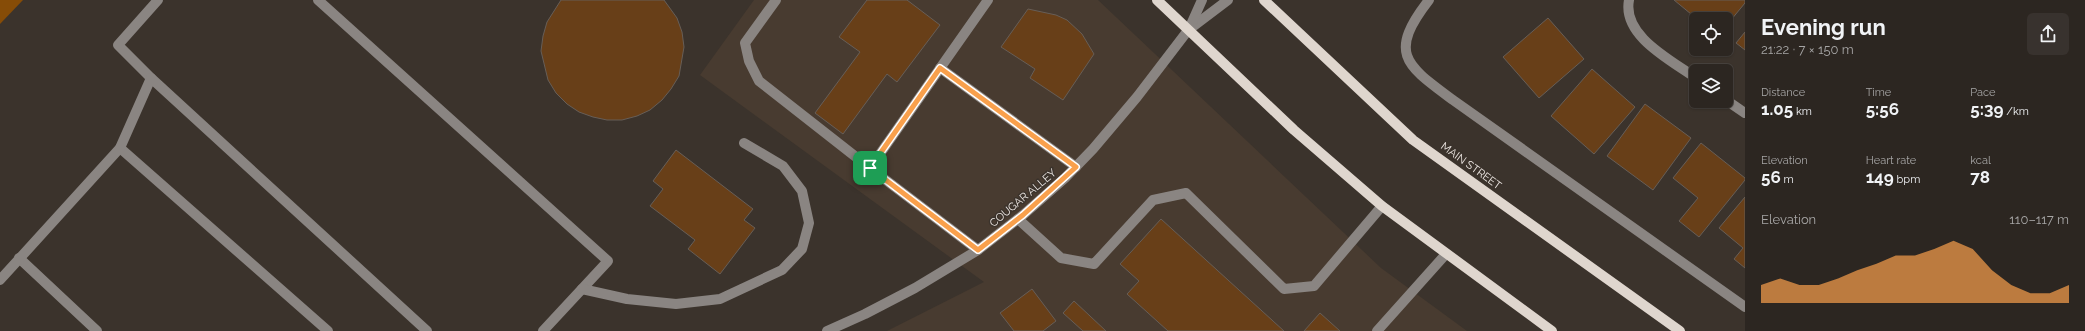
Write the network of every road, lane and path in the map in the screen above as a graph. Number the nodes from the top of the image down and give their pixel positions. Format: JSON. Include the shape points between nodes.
{"nodes":[{"id":1,"x":158,"y":0,"type":"edge"},
{"id":2,"x":318,"y":0,"type":"edge"},
{"id":3,"x":776,"y":0,"type":"edge"},
{"id":4,"x":1157,"y":0,"type":"edge"},
{"id":5,"x":1202,"y":0,"type":"edge"},
{"id":6,"x":1228,"y":0,"type":"edge"},
{"id":7,"x":1264,"y":0,"type":"edge"},
{"id":8,"x":1429,"y":0,"type":"edge"},
{"id":9,"x":1629,"y":0,"type":"edge"},
{"id":10,"x":984,"y":1,"type":"edge"},
{"id":11,"x":1189,"y":29,"type":"junction"},
{"id":12,"x":940,"y":68,"type":"junction"},
{"id":13,"x":1689,"y":73,"type":"edge"},
{"id":14,"x":151,"y":78,"type":"junction"},
{"id":15,"x":1733,"y":105,"type":"edge"},
{"id":16,"x":1745,"y":113,"type":"edge"},
{"id":17,"x":744,"y":143,"type":"dead end"},
{"id":18,"x":120,"y":148,"type":"junction"},
{"id":19,"x":1076,"y":167,"type":"junction"},
{"id":20,"x":870,"y":168,"type":"junction"},
{"id":21,"x":1382,"y":206,"type":"junction"},
{"id":22,"x":1018,"y":219,"type":"junction"},
{"id":23,"x":978,"y":250,"type":"junction"},
{"id":24,"x":1446,"y":254,"type":"junction"},
{"id":25,"x":19,"y":258,"type":"junction"},
{"id":26,"x":0,"y":280,"type":"edge"},
{"id":27,"x":582,"y":289,"type":"junction"},
{"id":28,"x":1745,"y":307,"type":"edge"},
{"id":29,"x":96,"y":331,"type":"edge"},
{"id":30,"x":328,"y":331,"type":"edge"},
{"id":31,"x":427,"y":331,"type":"edge"},
{"id":32,"x":543,"y":331,"type":"edge"},
{"id":33,"x":827,"y":331,"type":"edge"},
{"id":34,"x":1377,"y":331,"type":"edge"},
{"id":35,"x":1552,"y":331,"type":"edge"},
{"id":36,"x":1680,"y":331,"type":"edge"}],
"edges":[{"from":1,"to":14,"type":"street","via":[[118,45]]},
{"from":2,"to":27,"type":"street","via":[[608,261]]},
{"from":3,"to":20,"type":"street","via":[[745,43],[749,61],[759,81]]},
{"from":4,"to":11,"type":"main road"},
{"from":5,"to":11,"type":"street"},
{"from":6,"to":11,"type":"street"},
{"from":7,"to":36,"type":"main road","name":"MAIN STREET","via":[[1413,140]]},
{"from":8,"to":28,"type":"street","via":[[1409,29],[1406,45],[1409,59],[1419,74]]},
{"from":9,"to":13,"type":"street","via":[[1628,11],[1634,26],[1649,44]]},
{"from":10,"to":12,"type":"street"},
{"from":11,"to":19,"type":"street","name":"COUGAR ALLEY","via":[[1137,97]]},
{"from":11,"to":21,"type":"main road","via":[[1294,130]]},
{"from":12,"to":19,"type":"street"},
{"from":12,"to":20,"type":"street"},
{"from":14,"to":18,"type":"street"},
{"from":14,"to":31,"type":"street"},
{"from":15,"to":16,"type":"street"},
{"from":17,"to":27,"type":"street","via":[[782,166],[802,191],[809,223],[802,249],[782,270],[720,299],[676,304],[627,299]]},
{"from":18,"to":25,"type":"street"},
{"from":18,"to":30,"type":"street"},
{"from":19,"to":22,"type":"street","name":"COUGAR ALLEY"},
{"from":20,"to":23,"type":"street"},
{"from":21,"to":22,"type":"street","via":[[1314,286],[1284,289],[1186,193],[1153,200],[1094,264],[1061,258]]},
{"from":21,"to":24,"type":"main road"},
{"from":22,"to":23,"type":"street","name":"COUGAR ALLEY"},
{"from":23,"to":33,"type":"street","name":"COUGAR ALLEY","via":[[915,288]]},
{"from":24,"to":34,"type":"street"},
{"from":24,"to":35,"type":"main road"},
{"from":25,"to":26,"type":"street"},
{"from":25,"to":29,"type":"street"},
{"from":27,"to":32,"type":"street"}]}
